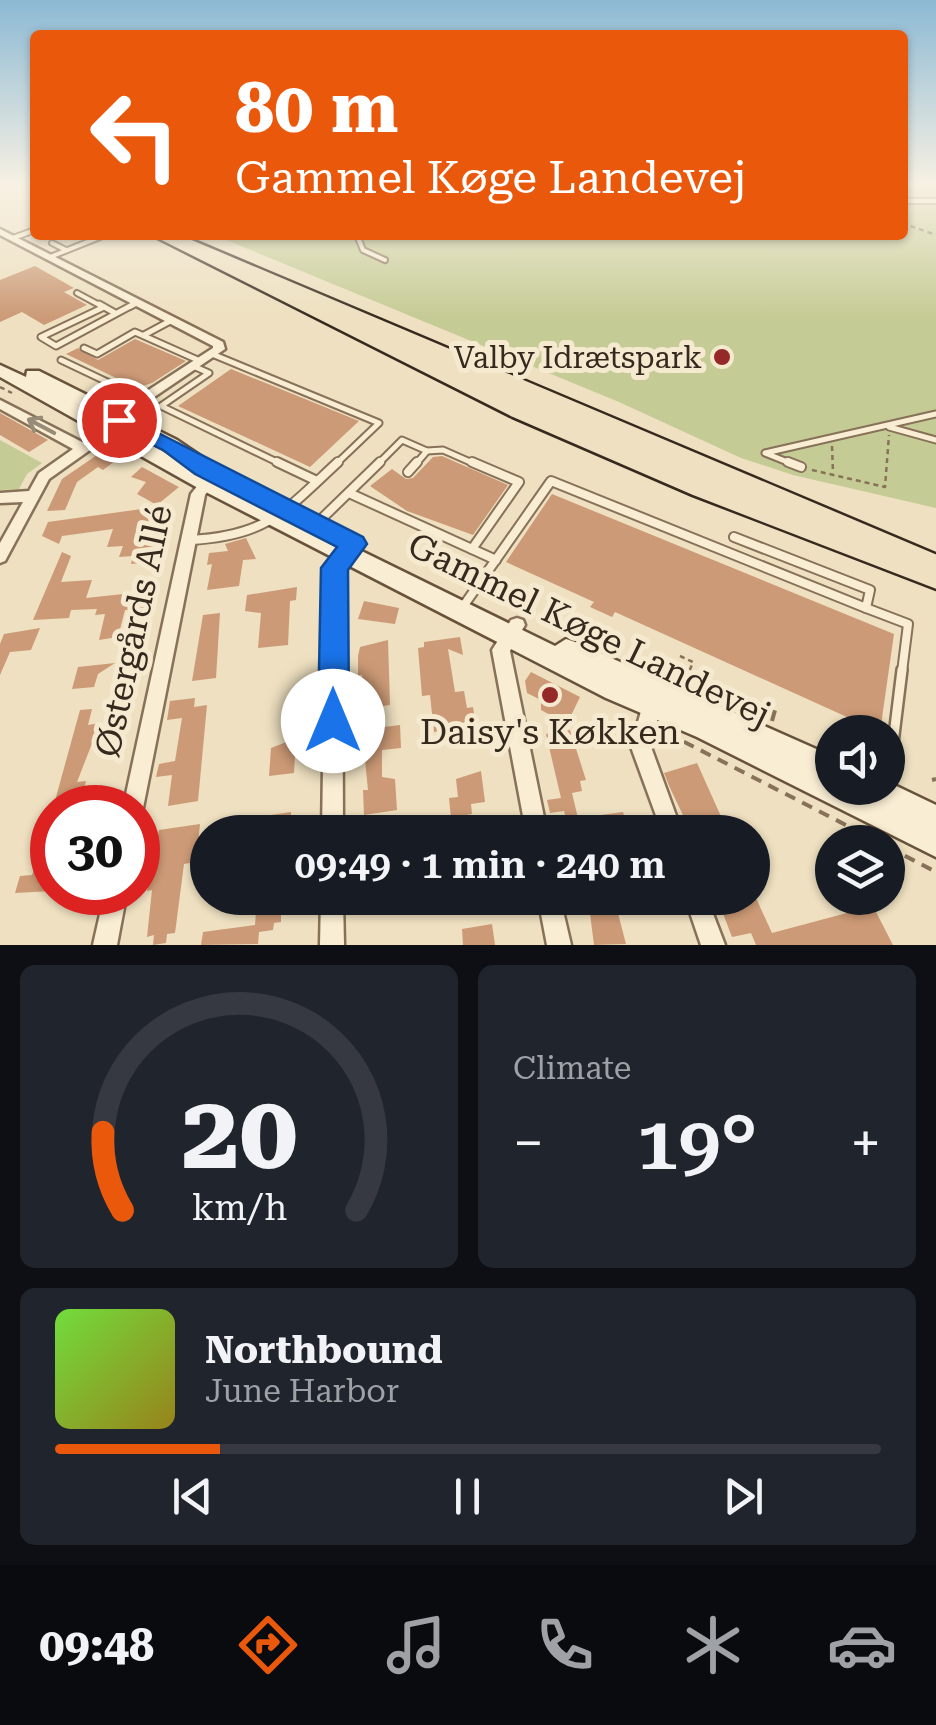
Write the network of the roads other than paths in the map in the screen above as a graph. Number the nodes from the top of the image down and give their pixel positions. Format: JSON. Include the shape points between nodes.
{"nodes":[{"id":1,"x":0,"y":232,"type":"edge"},
{"id":2,"x":30,"y":233,"type":"edge"},
{"id":3,"x":14,"y":238,"type":"junction"},
{"id":4,"x":92,"y":240,"type":"edge"},
{"id":5,"x":360,"y":240,"type":"edge"},
{"id":6,"x":52,"y":243,"type":"dead end"},
{"id":7,"x":67,"y":250,"type":"junction"},
{"id":8,"x":50,"y":257,"type":"junction"},
{"id":9,"x":384,"y":260,"type":"dead end"},
{"id":10,"x":77,"y":292,"type":"dead end"},
{"id":11,"x":138,"y":302,"type":"junction"},
{"id":12,"x":104,"y":307,"type":"junction"},
{"id":13,"x":115,"y":313,"type":"junction"},
{"id":14,"x":172,"y":320,"type":"junction"},
{"id":15,"x":143,"y":336,"type":"junction"},
{"id":16,"x":84,"y":348,"type":"dead end"},
{"id":17,"x":212,"y":354,"type":"junction"},
{"id":18,"x":0,"y":358,"type":"edge"},
{"id":19,"x":61,"y":360,"type":"dead end"},
{"id":20,"x":196,"y":364,"type":"junction"},
{"id":21,"x":0,"y":370,"type":"edge"},
{"id":22,"x":143,"y":399,"type":"junction"},
{"id":23,"x":0,"y":404,"type":"edge"},
{"id":24,"x":936,"y":414,"type":"edge"},
{"id":25,"x":114,"y":425,"type":"junction"},
{"id":26,"x":887,"y":427,"type":"junction"},
{"id":27,"x":936,"y":440,"type":"edge"},
{"id":28,"x":82,"y":448,"type":"junction"},
{"id":29,"x":427,"y":451,"type":"junction"},
{"id":30,"x":801,"y":467,"type":"road end"},
{"id":31,"x":408,"y":472,"type":"dead end"},
{"id":32,"x":210,"y":479,"type":"junction"},
{"id":33,"x":317,"y":481,"type":"junction"},
{"id":34,"x":349,"y":493,"type":"junction"},
{"id":35,"x":30,"y":496,"type":"junction"},
{"id":36,"x":0,"y":498,"type":"edge"},
{"id":37,"x":282,"y":515,"type":"junction"},
{"id":38,"x":311,"y":529,"type":"junction"},
{"id":39,"x":734,"y":537,"type":"dead end"},
{"id":40,"x":189,"y":540,"type":"junction"},
{"id":41,"x":350,"y":549,"type":"junction"},
{"id":42,"x":472,"y":549,"type":"junction"},
{"id":43,"x":0,"y":557,"type":"edge"},
{"id":44,"x":496,"y":560,"type":"junction"},
{"id":45,"x":464,"y":606,"type":"junction"},
{"id":46,"x":866,"y":608,"type":"junction"},
{"id":47,"x":514,"y":631,"type":"junction"},
{"id":48,"x":665,"y":702,"type":"junction"},
{"id":49,"x":894,"y":715,"type":"edge"},
{"id":50,"x":815,"y":764,"type":"edge"},
{"id":51,"x":815,"y":768,"type":"edge"},
{"id":52,"x":138,"y":785,"type":"edge"},
{"id":53,"x":895,"y":805,"type":"edge"},
{"id":54,"x":904,"y":805,"type":"edge"},
{"id":55,"x":332,"y":815,"type":"edge"},
{"id":56,"x":534,"y":815,"type":"edge"},
{"id":57,"x":666,"y":815,"type":"edge"},
{"id":58,"x":936,"y":821,"type":"edge"},
{"id":59,"x":936,"y":841,"type":"edge"},
{"id":60,"x":111,"y":915,"type":"edge"},
{"id":61,"x":332,"y":915,"type":"edge"},
{"id":62,"x":553,"y":915,"type":"edge"},
{"id":63,"x":702,"y":915,"type":"edge"},
{"id":64,"x":105,"y":945,"type":"edge"},
{"id":65,"x":332,"y":945,"type":"edge"},
{"id":66,"x":559,"y":945,"type":"edge"},
{"id":67,"x":713,"y":945,"type":"edge"}],
"edges":[{"from":1,"to":3,"type":"street"},
{"from":2,"to":3,"type":"lane"},
{"from":3,"to":8,"type":"street"},
{"from":4,"to":7,"type":"lane"},
{"from":5,"to":9,"type":"lane","via":[[363,250]]},
{"from":6,"to":7,"type":"lane"},
{"from":7,"to":8,"type":"lane"},
{"from":8,"to":11,"type":"street"},
{"from":10,"to":12,"type":"lane"},
{"from":11,"to":13,"type":"lane"},
{"from":11,"to":14,"type":"street"},
{"from":12,"to":13,"type":"lane"},
{"from":12,"to":13,"type":"lane","via":[[41,337],[56,346]]},
{"from":14,"to":15,"type":"lane"},
{"from":14,"to":17,"type":"street","via":[[219,344]]},
{"from":15,"to":16,"type":"lane","via":[[135,332],[97,354]]},
{"from":15,"to":20,"type":"lane"},
{"from":17,"to":20,"type":"street"},
{"from":17,"to":33,"type":"lane","via":[[379,423]]},
{"from":18,"to":25,"type":"main road","name":"Gammel Køge Landevej"},
{"from":19,"to":22,"type":"lane"},
{"from":20,"to":22,"type":"street"},
{"from":20,"to":33,"type":"lane","via":[[208,373],[161,406]]},
{"from":21,"to":25,"type":"main road","name":"Gammel Køge Landevej"},
{"from":22,"to":25,"type":"street"},
{"from":28,"to":23,"type":"street","one_way":true},
{"from":24,"to":26,"type":"lane"},
{"from":25,"to":28,"type":"street"},
{"from":25,"to":32,"type":"main road","name":"Gammel Køge Landevej"},
{"from":26,"to":27,"type":"lane"},
{"from":26,"to":30,"type":"lane","via":[[765,453]]},
{"from":28,"to":35,"type":"street","via":[[44,476]]},
{"from":29,"to":31,"type":"lane"},
{"from":29,"to":34,"type":"lane","via":[[402,440]]},
{"from":29,"to":42,"type":"lane","via":[[443,450],[519,482]]},
{"from":32,"to":37,"type":"main road","name":"Gammel Køge Landevej"},
{"from":32,"to":40,"type":"street","name":"Østergårds Allé","via":[[198,494]]},
{"from":33,"to":37,"type":"lane"},
{"from":34,"to":38,"type":"lane"},
{"from":34,"to":42,"type":"lane"},
{"from":35,"to":36,"type":"street"},
{"from":35,"to":43,"type":"street"},
{"from":37,"to":38,"type":"main road","name":"Gammel Køge Landevej"},
{"from":37,"to":40,"type":"lane","via":[[234,538]]},
{"from":38,"to":41,"type":"main road","name":"Gammel Køge Landevej"},
{"from":39,"to":46,"type":"lane","via":[[870,590]]},
{"from":40,"to":52,"type":"street","name":"Østergårds Allé"},
{"from":41,"to":45,"type":"main road","name":"Gammel Køge Landevej"},
{"from":41,"to":55,"type":"street","via":[[334,568]]},
{"from":42,"to":44,"type":"lane"},
{"from":44,"to":45,"type":"lane"},
{"from":44,"to":46,"type":"lane","via":[[551,480]]},
{"from":45,"to":47,"type":"main road","name":"Gammel Køge Landevej"},
{"from":46,"to":49,"type":"lane","via":[[908,624]]},
{"from":47,"to":48,"type":"main road","name":"Gammel Køge Landevej"},
{"from":47,"to":56,"type":"street","via":[[501,650]]},
{"from":48,"to":50,"type":"main road","name":"Gammel Køge Landevej"},
{"from":48,"to":51,"type":"main road","name":"Gammel Køge Landevej","via":[[706,727]]},
{"from":48,"to":57,"type":"street","via":[[642,747]]},
{"from":53,"to":59,"type":"main road","name":"Gammel Køge Landevej"},
{"from":54,"to":58,"type":"main road","name":"Gammel Køge Landevej"},
{"from":60,"to":64,"type":"street"},
{"from":61,"to":65,"type":"street"},
{"from":62,"to":66,"type":"street"},
{"from":63,"to":67,"type":"street"}]}
